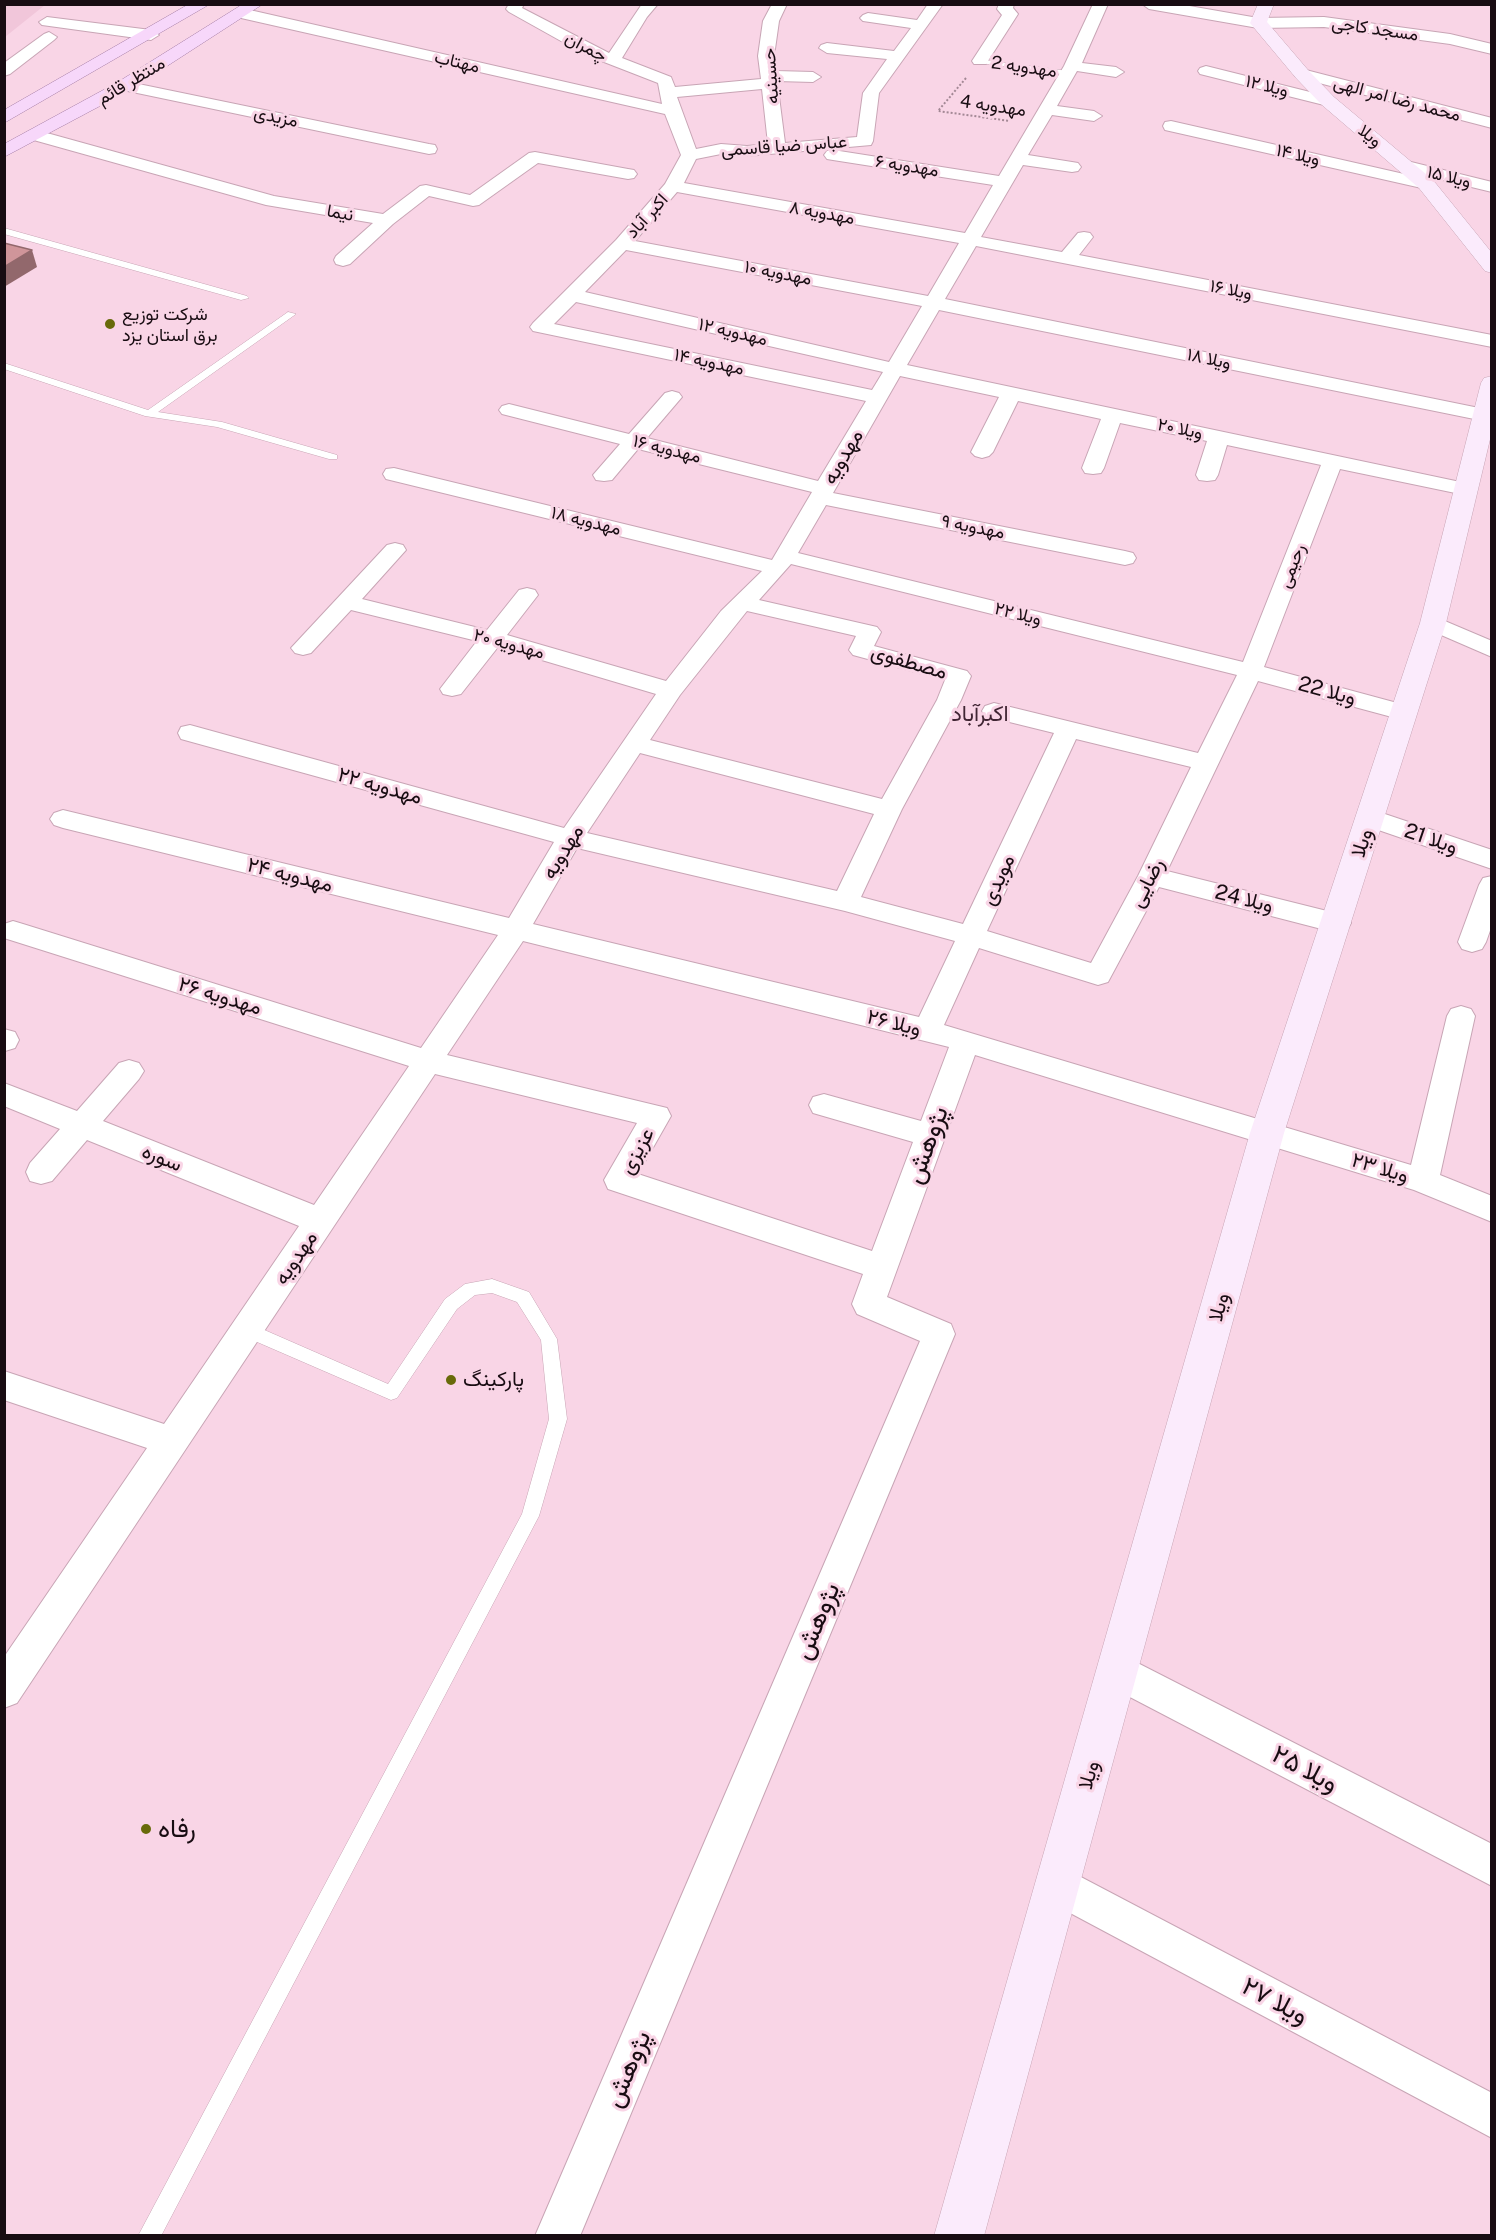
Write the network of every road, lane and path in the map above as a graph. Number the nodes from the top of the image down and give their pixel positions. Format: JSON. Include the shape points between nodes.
{"nodes":[{"id":1,"x":202,"y":4,"type":"edge"},
{"id":2,"x":517,"y":4,"type":"edge"},
{"id":3,"x":651,"y":4,"type":"edge"},
{"id":4,"x":780,"y":4,"type":"edge"},
{"id":5,"x":936,"y":4,"type":"edge"},
{"id":6,"x":1008,"y":4,"type":"edge"},
{"id":7,"x":1101,"y":4,"type":"edge"},
{"id":8,"x":1149,"y":4,"type":"edge"},
{"id":9,"x":1266,"y":4,"type":"edge"},
{"id":10,"x":248,"y":9,"type":"edge"},
{"id":11,"x":868,"y":18,"type":"dead end"},
{"id":12,"x":1258,"y":23,"type":"junction"},
{"id":13,"x":922,"y":25,"type":"junction"},
{"id":14,"x":151,"y":35,"type":"junction"},
{"id":15,"x":827,"y":48,"type":"dead end"},
{"id":16,"x":1491,"y":49,"type":"edge"},
{"id":17,"x":899,"y":56,"type":"junction"},
{"id":18,"x":612,"y":61,"type":"junction"},
{"id":19,"x":980,"y":61,"type":"junction"},
{"id":20,"x":1070,"y":70,"type":"junction"},
{"id":21,"x":4,"y":71,"type":"edge"},
{"id":22,"x":1206,"y":71,"type":"dead end"},
{"id":23,"x":1116,"y":72,"type":"dead end"},
{"id":24,"x":1302,"y":74,"type":"junction"},
{"id":25,"x":813,"y":77,"type":"dead end"},
{"id":26,"x":770,"y":80,"type":"junction"},
{"id":27,"x":124,"y":86,"type":"junction"},
{"id":28,"x":667,"y":87,"type":"junction"},
{"id":29,"x":1328,"y":101,"type":"junction"},
{"id":30,"x":672,"y":111,"type":"junction"},
{"id":31,"x":9,"y":112,"type":"edge"},
{"id":32,"x":1094,"y":116,"type":"dead end"},
{"id":33,"x":1042,"y":117,"type":"junction"},
{"id":34,"x":1491,"y":123,"type":"edge"},
{"id":35,"x":1170,"y":126,"type":"dead end"},
{"id":36,"x":36,"y":135,"type":"junction"},
{"id":37,"x":814,"y":146,"type":"junction"},
{"id":38,"x":429,"y":149,"type":"dead end"},
{"id":39,"x":777,"y":149,"type":"junction"},
{"id":40,"x":4,"y":152,"type":"edge"},
{"id":41,"x":690,"y":155,"type":"junction"},
{"id":42,"x":1018,"y":159,"type":"junction"},
{"id":43,"x":1407,"y":166,"type":"junction"},
{"id":44,"x":1072,"y":167,"type":"dead end"},
{"id":45,"x":628,"y":174,"type":"dead end"},
{"id":46,"x":1005,"y":182,"type":"junction"},
{"id":47,"x":1426,"y":184,"type":"junction"},
{"id":48,"x":673,"y":186,"type":"junction"},
{"id":49,"x":1491,"y":187,"type":"edge"},
{"id":50,"x":387,"y":220,"type":"junction"},
{"id":51,"x":4,"y":231,"type":"edge"},
{"id":52,"x":1084,"y":237,"type":"dead end"},
{"id":53,"x":971,"y":240,"type":"junction"},
{"id":54,"x":622,"y":244,"type":"junction"},
{"id":55,"x":1067,"y":258,"type":"junction"},
{"id":56,"x":343,"y":260,"type":"dead end"},
{"id":57,"x":1491,"y":267,"type":"edge"},
{"id":58,"x":572,"y":295,"type":"junction"},
{"id":59,"x":244,"y":298,"type":"dead end"},
{"id":60,"x":934,"y":303,"type":"junction"},
{"id":61,"x":291,"y":314,"type":"dead end"},
{"id":62,"x":540,"y":327,"type":"joint"},
{"id":63,"x":1491,"y":341,"type":"edge"},
{"id":64,"x":4,"y":366,"type":"edge"},
{"id":65,"x":895,"y":369,"type":"junction"},
{"id":66,"x":1011,"y":394,"type":"junction"},
{"id":67,"x":672,"y":397,"type":"dead end"},
{"id":68,"x":879,"y":397,"type":"junction"},
{"id":69,"x":1487,"y":399,"type":"edge"},
{"id":70,"x":509,"y":410,"type":"dead end"},
{"id":71,"x":149,"y":414,"type":"junction"},
{"id":72,"x":1113,"y":415,"type":"junction"},
{"id":73,"x":1219,"y":437,"type":"junction"},
{"id":74,"x":633,"y":441,"type":"junction"},
{"id":75,"x":982,"y":452,"type":"dead end"},
{"id":76,"x":333,"y":457,"type":"dead end"},
{"id":77,"x":1333,"y":461,"type":"junction"},
{"id":78,"x":1093,"y":468,"type":"dead end"},
{"id":79,"x":394,"y":474,"type":"dead end"},
{"id":80,"x":604,"y":475,"type":"dead end"},
{"id":81,"x":1207,"y":475,"type":"dead end"},
{"id":82,"x":1465,"y":489,"type":"junction"},
{"id":83,"x":823,"y":493,"type":"junction"},
{"id":84,"x":395,"y":550,"type":"dead end"},
{"id":85,"x":1125,"y":558,"type":"dead end"},
{"id":86,"x":782,"y":562,"type":"junction"},
{"id":87,"x":527,"y":595,"type":"dead end"},
{"id":88,"x":346,"y":602,"type":"junction"},
{"id":89,"x":742,"y":603,"type":"junction"},
{"id":90,"x":1433,"y":623,"type":"junction"},
{"id":91,"x":492,"y":638,"type":"junction"},
{"id":92,"x":303,"y":648,"type":"dead end"},
{"id":93,"x":1491,"y":650,"type":"edge"},
{"id":94,"x":1251,"y":671,"type":"junction"},
{"id":95,"x":452,"y":688,"type":"dead end"},
{"id":96,"x":671,"y":690,"type":"junction"},
{"id":97,"x":994,"y":711,"type":"dead end"},
{"id":98,"x":1403,"y":712,"type":"junction"},
{"id":99,"x":1068,"y":730,"type":"junction"},
{"id":100,"x":190,"y":733,"type":"dead end"},
{"id":101,"x":634,"y":744,"type":"junction"},
{"id":102,"x":1206,"y":763,"type":"junction"},
{"id":103,"x":889,"y":809,"type":"junction"},
{"id":104,"x":1371,"y":818,"type":"junction"},
{"id":105,"x":63,"y":819,"type":"dead end"},
{"id":106,"x":570,"y":838,"type":"junction"},
{"id":107,"x":1491,"y":860,"type":"edge"},
{"id":108,"x":1151,"y":876,"type":"junction"},
{"id":109,"x":1491,"y":885,"type":"edge"},
{"id":110,"x":846,"y":902,"type":"junction"},
{"id":111,"x":1337,"y":923,"type":"junction"},
{"id":112,"x":516,"y":930,"type":"junction"},
{"id":113,"x":13,"y":931,"type":"dead end"},
{"id":114,"x":972,"y":936,"type":"junction"},
{"id":115,"x":1472,"y":942,"type":"dead end"},
{"id":116,"x":1461,"y":1016,"type":"dead end"},
{"id":117,"x":927,"y":1030,"type":"junction"},
{"id":118,"x":965,"y":1043,"type":"junction"},
{"id":119,"x":428,"y":1061,"type":"junction"},
{"id":120,"x":129,"y":1071,"type":"dead end"},
{"id":121,"x":4,"y":1094,"type":"edge"},
{"id":122,"x":824,"y":1105,"type":"dead end"},
{"id":123,"x":81,"y":1125,"type":"junction"},
{"id":124,"x":1267,"y":1133,"type":"junction"},
{"id":125,"x":931,"y":1135,"type":"junction"},
{"id":126,"x":40,"y":1172,"type":"dead end"},
{"id":127,"x":1423,"y":1181,"type":"junction"},
{"id":128,"x":1491,"y":1210,"type":"edge"},
{"id":129,"x":320,"y":1221,"type":"junction"},
{"id":130,"x":882,"y":1267,"type":"junction"},
{"id":131,"x":247,"y":1330,"type":"junction"},
{"id":132,"x":4,"y":1384,"type":"edge"},
{"id":133,"x":172,"y":1442,"type":"junction"},
{"id":134,"x":1118,"y":1671,"type":"junction"},
{"id":135,"x":4,"y":1690,"type":"edge"},
{"id":136,"x":1491,"y":1866,"type":"edge"},
{"id":137,"x":1058,"y":1885,"type":"junction"},
{"id":138,"x":1491,"y":2117,"type":"edge"},
{"id":139,"x":149,"y":2235,"type":"edge"},
{"id":140,"x":557,"y":2235,"type":"edge"},
{"id":141,"x":959,"y":2235,"type":"edge"}],
"edges":[{"from":1,"to":14,"type":"main road","name":"منتظر قائم"},
{"from":2,"to":18,"type":"street","name":"چمران","via":[[514,9]]},
{"from":3,"to":18,"type":"street"},
{"from":4,"to":26,"type":"street","name":"حسینیه","via":[[771,21],[766,56]]},
{"from":5,"to":13,"type":"street","name":"عباس ضیا قاسمی"},
{"from":6,"to":19,"type":"street","via":[[1005,9],[1010,14]]},
{"from":7,"to":20,"type":"street","name":"مهدویه"},
{"from":8,"to":12,"type":"street","name":"مسجد کاجی"},
{"from":9,"to":12,"type":"street"},
{"from":10,"to":27,"type":"main road","name":"منتظر قائم"},
{"from":10,"to":30,"type":"street","name":"مهتاب"},
{"from":11,"to":13,"type":"street"},
{"from":12,"to":16,"type":"street","name":"مسجد کاجی","via":[[1324,22],[1450,39]]},
{"from":12,"to":24,"type":"street","name":"ویلا"},
{"from":13,"to":17,"type":"street","name":"عباس ضیا قاسمی"},
{"from":14,"to":21,"type":"street","via":[[48,29]]},
{"from":14,"to":31,"type":"main road","name":"منتظر قائم"},
{"from":15,"to":17,"type":"street"},
{"from":17,"to":37,"type":"street","name":"عباس ضیا قاسمی","via":[[872,93],[866,141]]},
{"from":18,"to":28,"type":"street","name":"چمران"},
{"from":19,"to":20,"type":"lane","name":"مهدویه 2"},
{"from":19,"to":33,"type":"path","name":"مهدویه 4","via":[[938,111]]},
{"from":20,"to":23,"type":"street"},
{"from":20,"to":33,"type":"street","name":"مهدویه"},
{"from":22,"to":29,"type":"street","name":"ویلا ۱۲"},
{"from":24,"to":29,"type":"street","name":"ویلا"},
{"from":24,"to":34,"type":"street","name":"محمد رضا امر الهی"},
{"from":25,"to":26,"type":"street"},
{"from":26,"to":28,"type":"street"},
{"from":26,"to":39,"type":"street","name":"حسینیه"},
{"from":27,"to":36,"type":"main road","name":"منتظر قائم"},
{"from":27,"to":38,"type":"street","name":"مزیدی"},
{"from":28,"to":30,"type":"street"},
{"from":29,"to":43,"type":"street","name":"ویلا"},
{"from":30,"to":41,"type":"street"},
{"from":32,"to":33,"type":"street"},
{"from":33,"to":42,"type":"street","name":"مهدویه"},
{"from":35,"to":47,"type":"street","name":"ویلا ۱۴"},
{"from":36,"to":40,"type":"main road","name":"منتظر قائم"},
{"from":36,"to":50,"type":"street","name":"نیما","via":[[272,201]]},
{"from":37,"to":39,"type":"street","name":"عباس ضیا قاسمی"},
{"from":37,"to":46,"type":"street","name":"مهدویه ۶","via":[[815,152]]},
{"from":39,"to":41,"type":"street","name":"عباس ضیا قاسمی","via":[[721,149]]},
{"from":41,"to":48,"type":"street","name":"اکبر آباد"},
{"from":42,"to":44,"type":"street"},
{"from":42,"to":46,"type":"street","name":"مهدویه"},
{"from":43,"to":47,"type":"street","name":"ویلا"},
{"from":43,"to":49,"type":"street","name":"ویلا ۱۵"},
{"from":45,"to":50,"type":"street","via":[[535,158],[473,201],[426,190]]},
{"from":46,"to":53,"type":"street","name":"مهدویه"},
{"from":47,"to":57,"type":"street","name":"ویلا"},
{"from":48,"to":53,"type":"street","name":"مهدویه ۸"},
{"from":48,"to":54,"type":"street","name":"اکبر آباد"},
{"from":50,"to":56,"type":"street"},
{"from":51,"to":59,"type":"lane"},
{"from":52,"to":55,"type":"street"},
{"from":53,"to":55,"type":"street","name":"ویلا ۱۶"},
{"from":53,"to":60,"type":"street","name":"مهدویه"},
{"from":54,"to":58,"type":"street","name":"اکبر آباد"},
{"from":54,"to":60,"type":"street","name":"مهدویه ۱۰"},
{"from":55,"to":63,"type":"street","name":"ویلا ۱۶"},
{"from":58,"to":62,"type":"street","name":"اکبر آباد"},
{"from":58,"to":65,"type":"street","name":"مهدویه ۱۲"},
{"from":60,"to":65,"type":"street","name":"مهدویه"},
{"from":60,"to":69,"type":"street","name":"ویلا ۱۸"},
{"from":61,"to":71,"type":"lane"},
{"from":62,"to":68,"type":"street","name":"مهدویه ۱۴"},
{"from":64,"to":71,"type":"lane"},
{"from":65,"to":66,"type":"street","name":"ویلا ۲۰"},
{"from":65,"to":68,"type":"street","name":"مهدویه"},
{"from":66,"to":72,"type":"street","name":"ویلا ۲۰"},
{"from":66,"to":75,"type":"street"},
{"from":67,"to":74,"type":"street"},
{"from":68,"to":83,"type":"street","name":"مهدویه"},
{"from":69,"to":82,"type":"street","name":"ویلا"},
{"from":70,"to":74,"type":"street","name":"مهدویه ۱۶"},
{"from":71,"to":76,"type":"lane","via":[[218,424]]},
{"from":72,"to":73,"type":"street","name":"ویلا ۲۰"},
{"from":72,"to":78,"type":"street"},
{"from":73,"to":77,"type":"street","name":"ویلا ۲۰"},
{"from":73,"to":81,"type":"street"},
{"from":74,"to":80,"type":"street"},
{"from":74,"to":83,"type":"street","name":"مهدویه ۱۶"},
{"from":77,"to":82,"type":"street","name":"ویلا ۲۰"},
{"from":77,"to":94,"type":"street","name":"رحیمی"},
{"from":79,"to":86,"type":"street","name":"مهدویه ۱۸"},
{"from":82,"to":90,"type":"street","name":"ویلا"},
{"from":83,"to":85,"type":"street","name":"مهدویه ۹"},
{"from":83,"to":86,"type":"street","name":"مهدویه"},
{"from":84,"to":88,"type":"street"},
{"from":86,"to":89,"type":"street","name":"مهدویه"},
{"from":86,"to":94,"type":"street","name":"ویلا ۲۲"},
{"from":87,"to":91,"type":"street"},
{"from":88,"to":91,"type":"street","name":"مهدویه ۲۰"},
{"from":88,"to":92,"type":"street"},
{"from":89,"to":96,"type":"street","name":"مهدویه"},
{"from":89,"to":103,"type":"street","name":"مصطفوی","via":[[869,632],[861,650],[959,676]]},
{"from":90,"to":93,"type":"street"},
{"from":90,"to":98,"type":"street","name":"ویلا"},
{"from":91,"to":95,"type":"street"},
{"from":91,"to":96,"type":"street","name":"مهدویه ۲۰"},
{"from":94,"to":98,"type":"street","name":"ویلا 22"},
{"from":94,"to":102,"type":"street","name":"رضایی"},
{"from":96,"to":101,"type":"street","name":"مهدویه"},
{"from":97,"to":99,"type":"street"},
{"from":98,"to":104,"type":"street","name":"ویلا"},
{"from":99,"to":102,"type":"street"},
{"from":99,"to":114,"type":"street","name":"مویدی"},
{"from":100,"to":106,"type":"street","name":"مهدویه ۲۲"},
{"from":101,"to":103,"type":"street"},
{"from":101,"to":106,"type":"street","name":"مهدویه"},
{"from":102,"to":108,"type":"street","name":"رضایی"},
{"from":103,"to":110,"type":"street","name":"مصطفوی"},
{"from":104,"to":107,"type":"street","name":"ویلا 21"},
{"from":104,"to":111,"type":"street","name":"ویلا"},
{"from":105,"to":112,"type":"street","name":"مهدویه ۲۴"},
{"from":106,"to":110,"type":"street"},
{"from":106,"to":112,"type":"street","name":"مهدویه"},
{"from":108,"to":111,"type":"street","name":"ویلا 24"},
{"from":108,"to":114,"type":"street","name":"رضایی","via":[[1098,975]]},
{"from":109,"to":115,"type":"street"},
{"from":110,"to":114,"type":"street"},
{"from":111,"to":124,"type":"street","name":"ویلا"},
{"from":112,"to":117,"type":"street","name":"ویلا ۲۶"},
{"from":112,"to":119,"type":"street","name":"مهدویه"},
{"from":113,"to":119,"type":"street","name":"مهدویه ۲۶"},
{"from":114,"to":117,"type":"street","name":"مویدی"},
{"from":116,"to":127,"type":"street"},
{"from":117,"to":118,"type":"street","name":"ویلا ۲۶"},
{"from":118,"to":124,"type":"street","name":"ویلا ۲۶"},
{"from":118,"to":125,"type":"street","name":"پژوهش"},
{"from":119,"to":129,"type":"street","name":"مهدویه"},
{"from":119,"to":130,"type":"street","name":"عزیزی","via":[[656,1116],[619,1180]]},
{"from":120,"to":123,"type":"street"},
{"from":121,"to":123,"type":"street","name":"سوره"},
{"from":122,"to":125,"type":"street"},
{"from":123,"to":126,"type":"street"},
{"from":123,"to":129,"type":"street","name":"سوره"},
{"from":124,"to":127,"type":"street","name":"ویلا ۲۳"},
{"from":124,"to":134,"type":"street","name":"ویلا"},
{"from":125,"to":130,"type":"street","name":"پژوهش"},
{"from":127,"to":128,"type":"street","name":"ویلا ۲۳"},
{"from":129,"to":131,"type":"street","name":"مهدویه"},
{"from":130,"to":140,"type":"street","name":"پژوهش","via":[[868,1304],[939,1334]]},
{"from":131,"to":133,"type":"street","name":"مهدویه"},
{"from":131,"to":139,"type":"lane","via":[[391,1393],[451,1304],[471,1289],[492,1286],[523,1297],[549,1339],[558,1419],[530,1516]]},
{"from":132,"to":133,"type":"street"},
{"from":133,"to":135,"type":"street","name":"مهدویه"},
{"from":134,"to":136,"type":"street","name":"ویلا ۲۵"},
{"from":134,"to":137,"type":"street","name":"ویلا"},
{"from":137,"to":138,"type":"street","name":"ویلا ۲۷"},
{"from":137,"to":141,"type":"street","name":"ویلا"}]}
